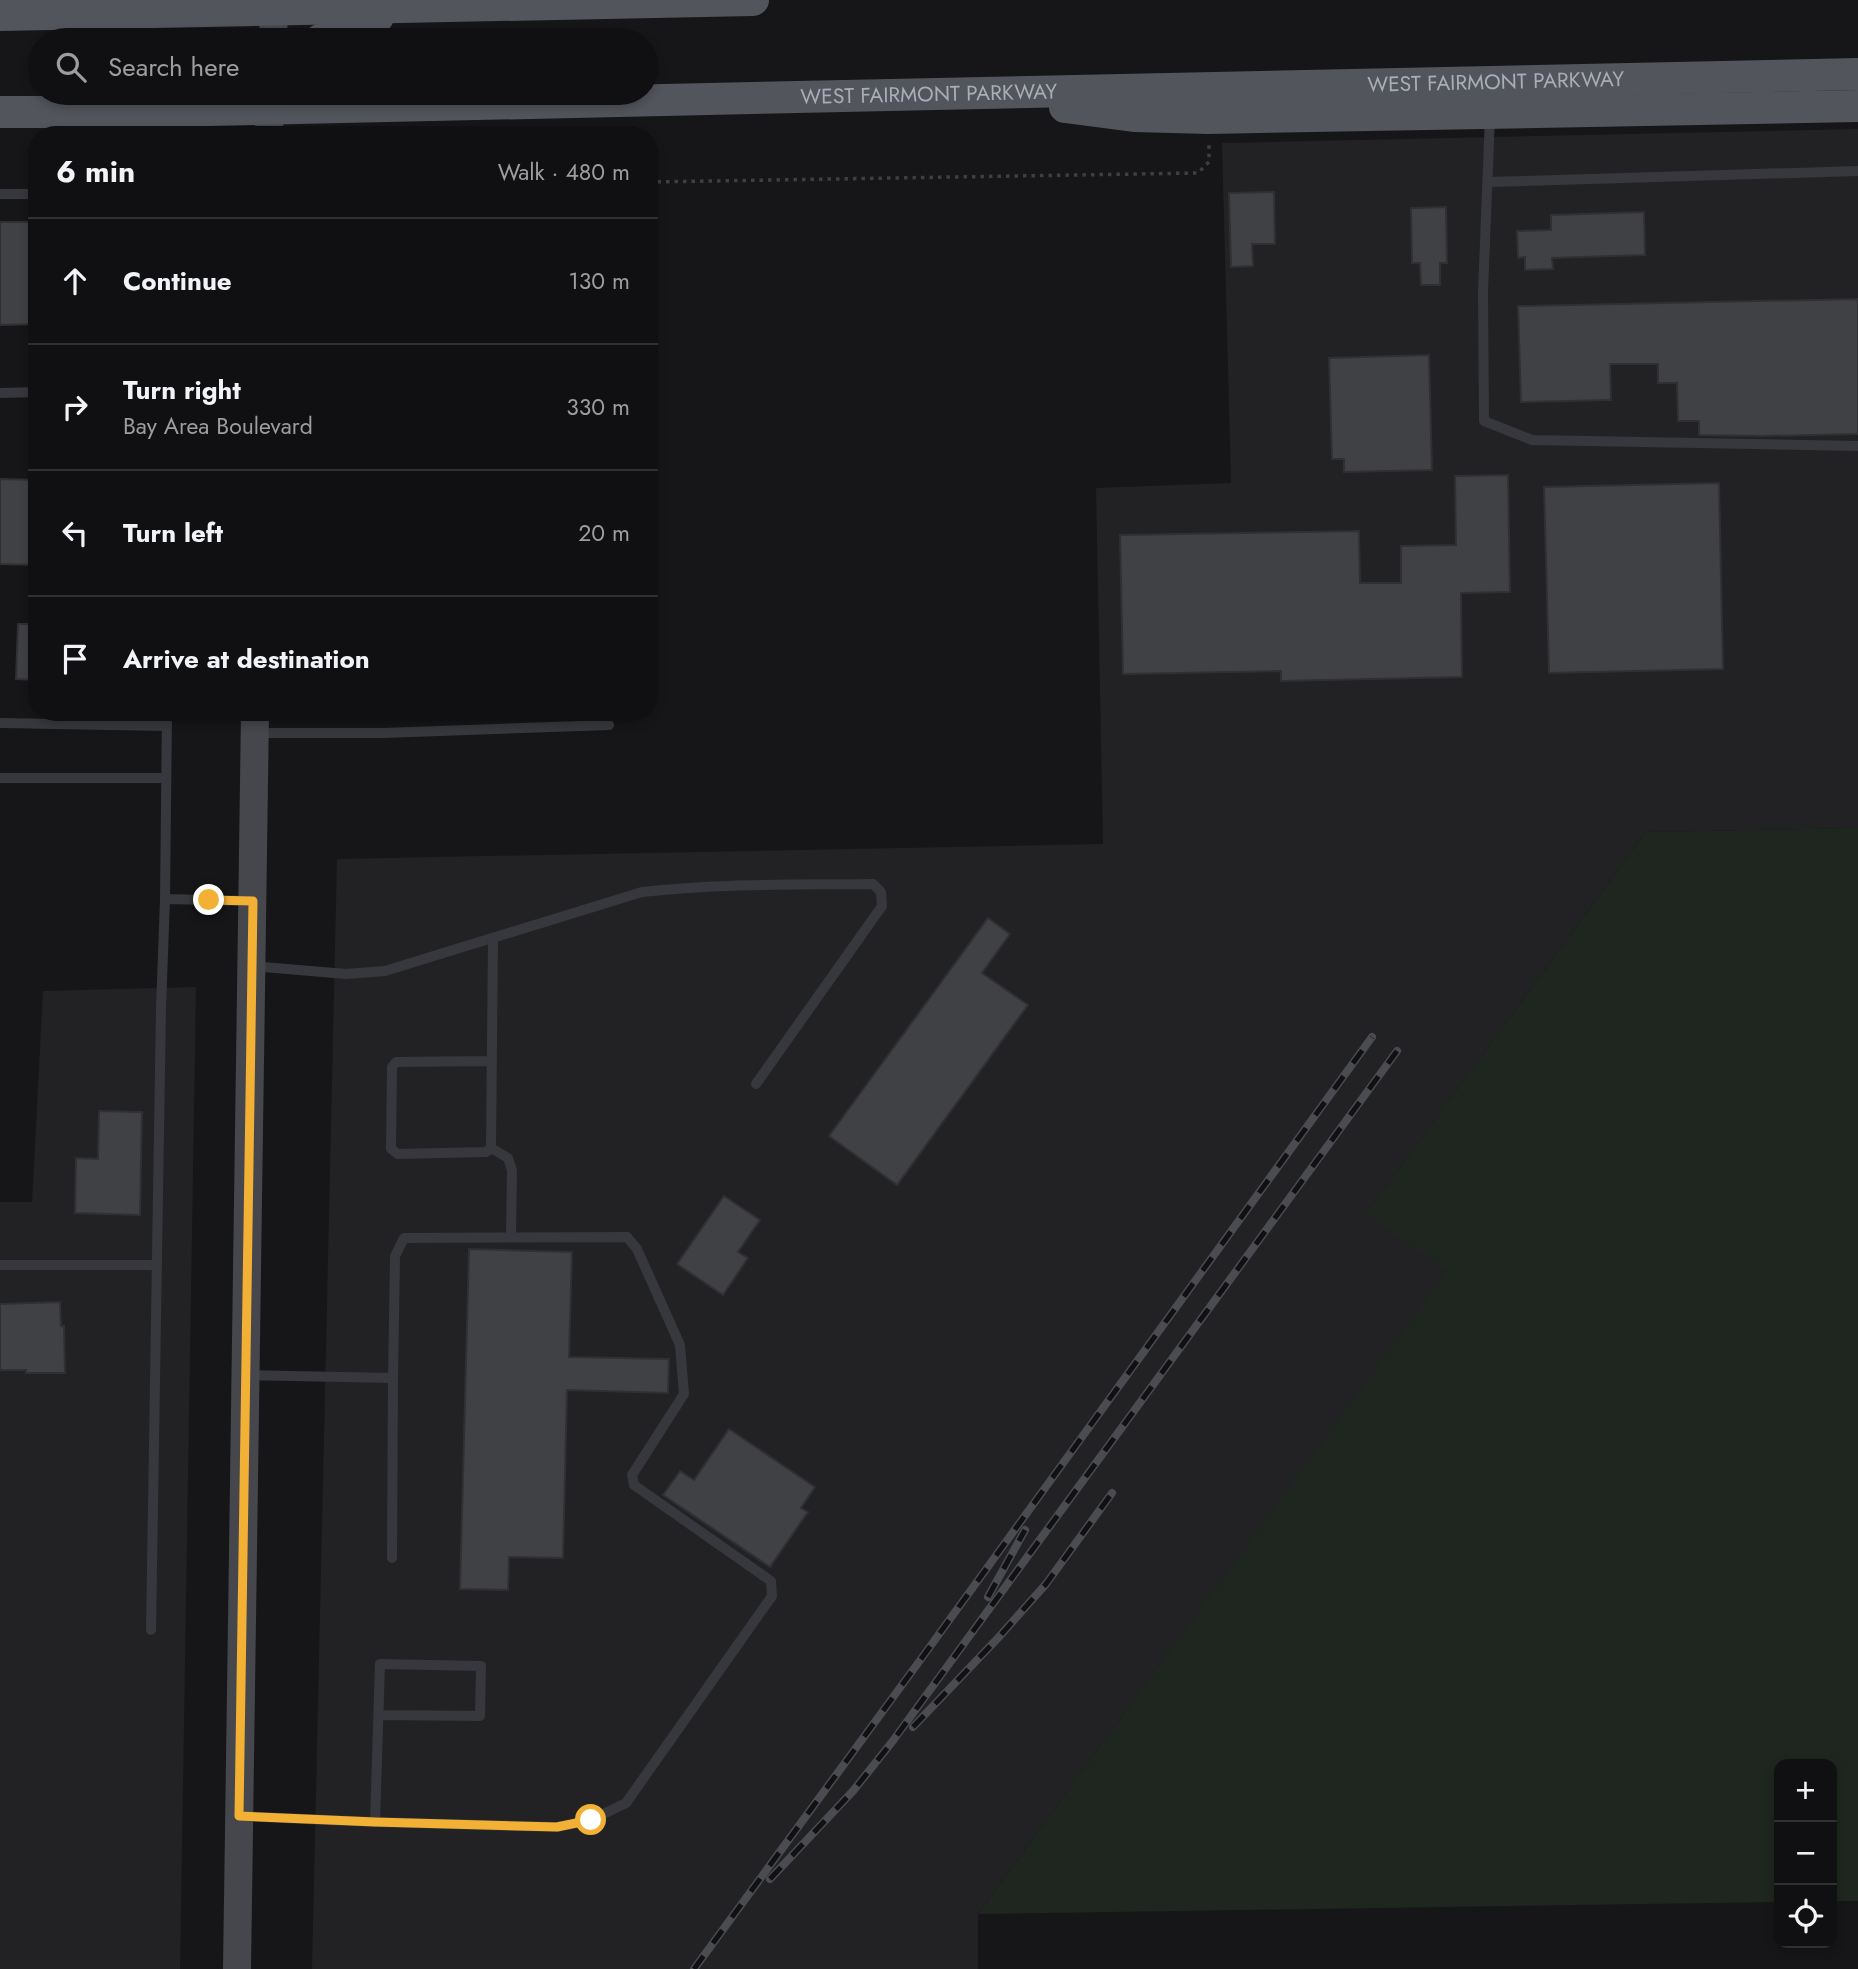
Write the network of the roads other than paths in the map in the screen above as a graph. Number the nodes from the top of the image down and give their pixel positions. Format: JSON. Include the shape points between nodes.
{"nodes":[{"id":1,"x":753,"y":0,"type":"edge"},
{"id":2,"x":675,"y":1,"type":"edge"},
{"id":3,"x":72,"y":7,"type":"edge"},
{"id":4,"x":413,"y":8,"type":"junction"},
{"id":5,"x":3,"y":10,"type":"edge"},
{"id":6,"x":274,"y":13,"type":"edge"},
{"id":7,"x":345,"y":28,"type":"edge"},
{"id":8,"x":1858,"y":74,"type":"edge"},
{"id":9,"x":942,"y":93,"type":"junction"},
{"id":10,"x":1491,"y":98,"type":"junction"},
{"id":11,"x":658,"y":101,"type":"edge"},
{"id":12,"x":141,"y":105,"type":"edge"},
{"id":13,"x":517,"y":105,"type":"edge"},
{"id":14,"x":1858,"y":106,"type":"edge"},
{"id":15,"x":0,"y":112,"type":"edge"},
{"id":16,"x":113,"y":112,"type":"junction"},
{"id":17,"x":269,"y":112,"type":"edge"},
{"id":18,"x":1858,"y":171,"type":"edge"},
{"id":19,"x":1489,"y":182,"type":"junction"},
{"id":20,"x":0,"y":194,"type":"edge"},
{"id":21,"x":28,"y":194,"type":"edge"},
{"id":22,"x":28,"y":392,"type":"edge"},
{"id":23,"x":0,"y":393,"type":"edge"},
{"id":24,"x":1858,"y":446,"type":"edge"},
{"id":25,"x":167,"y":721,"type":"edge"},
{"id":26,"x":0,"y":723,"type":"edge"},
{"id":27,"x":255,"y":723,"type":"edge"},
{"id":28,"x":609,"y":725,"type":"dead end"},
{"id":29,"x":167,"y":726,"type":"junction"},
{"id":30,"x":0,"y":778,"type":"edge"},
{"id":31,"x":166,"y":778,"type":"junction"},
{"id":32,"x":164,"y":900,"type":"junction"},
{"id":33,"x":253,"y":901,"type":"junction"},
{"id":34,"x":493,"y":938,"type":"junction"},
{"id":35,"x":252,"y":966,"type":"junction"},
{"id":36,"x":492,"y":1060,"type":"junction"},
{"id":37,"x":756,"y":1083,"type":"dead end"},
{"id":38,"x":491,"y":1148,"type":"junction"},
{"id":39,"x":511,"y":1237,"type":"junction"},
{"id":40,"x":0,"y":1265,"type":"edge"},
{"id":41,"x":157,"y":1265,"type":"junction"},
{"id":42,"x":247,"y":1375,"type":"junction"},
{"id":43,"x":393,"y":1378,"type":"junction"},
{"id":44,"x":392,"y":1558,"type":"dead end"},
{"id":45,"x":151,"y":1630,"type":"dead end"},
{"id":46,"x":379,"y":1715,"type":"junction"},
{"id":47,"x":239,"y":1816,"type":"junction"},
{"id":48,"x":375,"y":1822,"type":"junction"},
{"id":49,"x":237,"y":1969,"type":"edge"}],
"edges":[{"from":1,"to":2,"type":"main road"},
{"from":2,"to":4,"type":"main road"},
{"from":3,"to":5,"type":"main road"},
{"from":3,"to":6,"type":"main road"},
{"from":4,"to":6,"type":"main road"},
{"from":4,"to":7,"type":"main road"},
{"from":8,"to":10,"type":"main road","name":"WEST FAIRMONT PARKWAY"},
{"from":9,"to":10,"type":"main road","name":"WEST FAIRMONT PARKWAY"},
{"from":9,"to":10,"type":"main road","via":[[1134,116],[1209,118]]},
{"from":9,"to":11,"type":"main road","name":"WEST FAIRMONT PARKWAY"},
{"from":10,"to":14,"type":"main road"},
{"from":10,"to":19,"type":"lane"},
{"from":12,"to":16,"type":"main road"},
{"from":13,"to":17,"type":"main road","name":"WEST FAIRMONT PARKWAY"},
{"from":15,"to":16,"type":"main road","name":"WEST FAIRMONT PARKWAY"},
{"from":16,"to":17,"type":"main road","name":"WEST FAIRMONT PARKWAY"},
{"from":18,"to":19,"type":"lane"},
{"from":19,"to":24,"type":"lane","via":[[1483,292],[1484,421],[1532,440]]},
{"from":20,"to":21,"type":"lane"},
{"from":22,"to":23,"type":"lane"},
{"from":25,"to":29,"type":"lane"},
{"from":26,"to":29,"type":"lane"},
{"from":27,"to":28,"type":"lane","via":[[383,733]]},
{"from":27,"to":33,"type":"main road"},
{"from":29,"to":31,"type":"lane"},
{"from":30,"to":31,"type":"lane"},
{"from":31,"to":32,"type":"lane"},
{"from":32,"to":33,"type":"lane"},
{"from":32,"to":41,"type":"lane"},
{"from":33,"to":35,"type":"main road"},
{"from":34,"to":35,"type":"lane","via":[[385,971],[346,974]]},
{"from":34,"to":36,"type":"lane"},
{"from":34,"to":37,"type":"lane","via":[[642,892],[738,885],[873,884],[881,892],[882,906]]},
{"from":35,"to":42,"type":"main road"},
{"from":36,"to":38,"type":"lane"},
{"from":36,"to":38,"type":"lane","via":[[396,1062],[391,1094],[391,1149],[398,1154],[486,1152]]},
{"from":38,"to":39,"type":"lane","via":[[508,1158],[512,1170]]},
{"from":39,"to":43,"type":"lane","via":[[404,1238],[395,1256]]},
{"from":39,"to":48,"type":"lane","via":[[627,1237],[637,1250],[680,1345],[684,1394],[632,1475],[634,1485],[771,1581],[772,1596],[626,1803],[591,1820],[557,1827]]},
{"from":40,"to":41,"type":"lane"},
{"from":41,"to":45,"type":"lane"},
{"from":42,"to":43,"type":"lane"},
{"from":42,"to":47,"type":"main road"},
{"from":43,"to":44,"type":"lane"},
{"from":46,"to":46,"type":"lane","via":[[480,1716],[481,1666],[380,1664]]},
{"from":46,"to":48,"type":"lane"},
{"from":47,"to":48,"type":"lane"},
{"from":47,"to":49,"type":"main road"}]}
